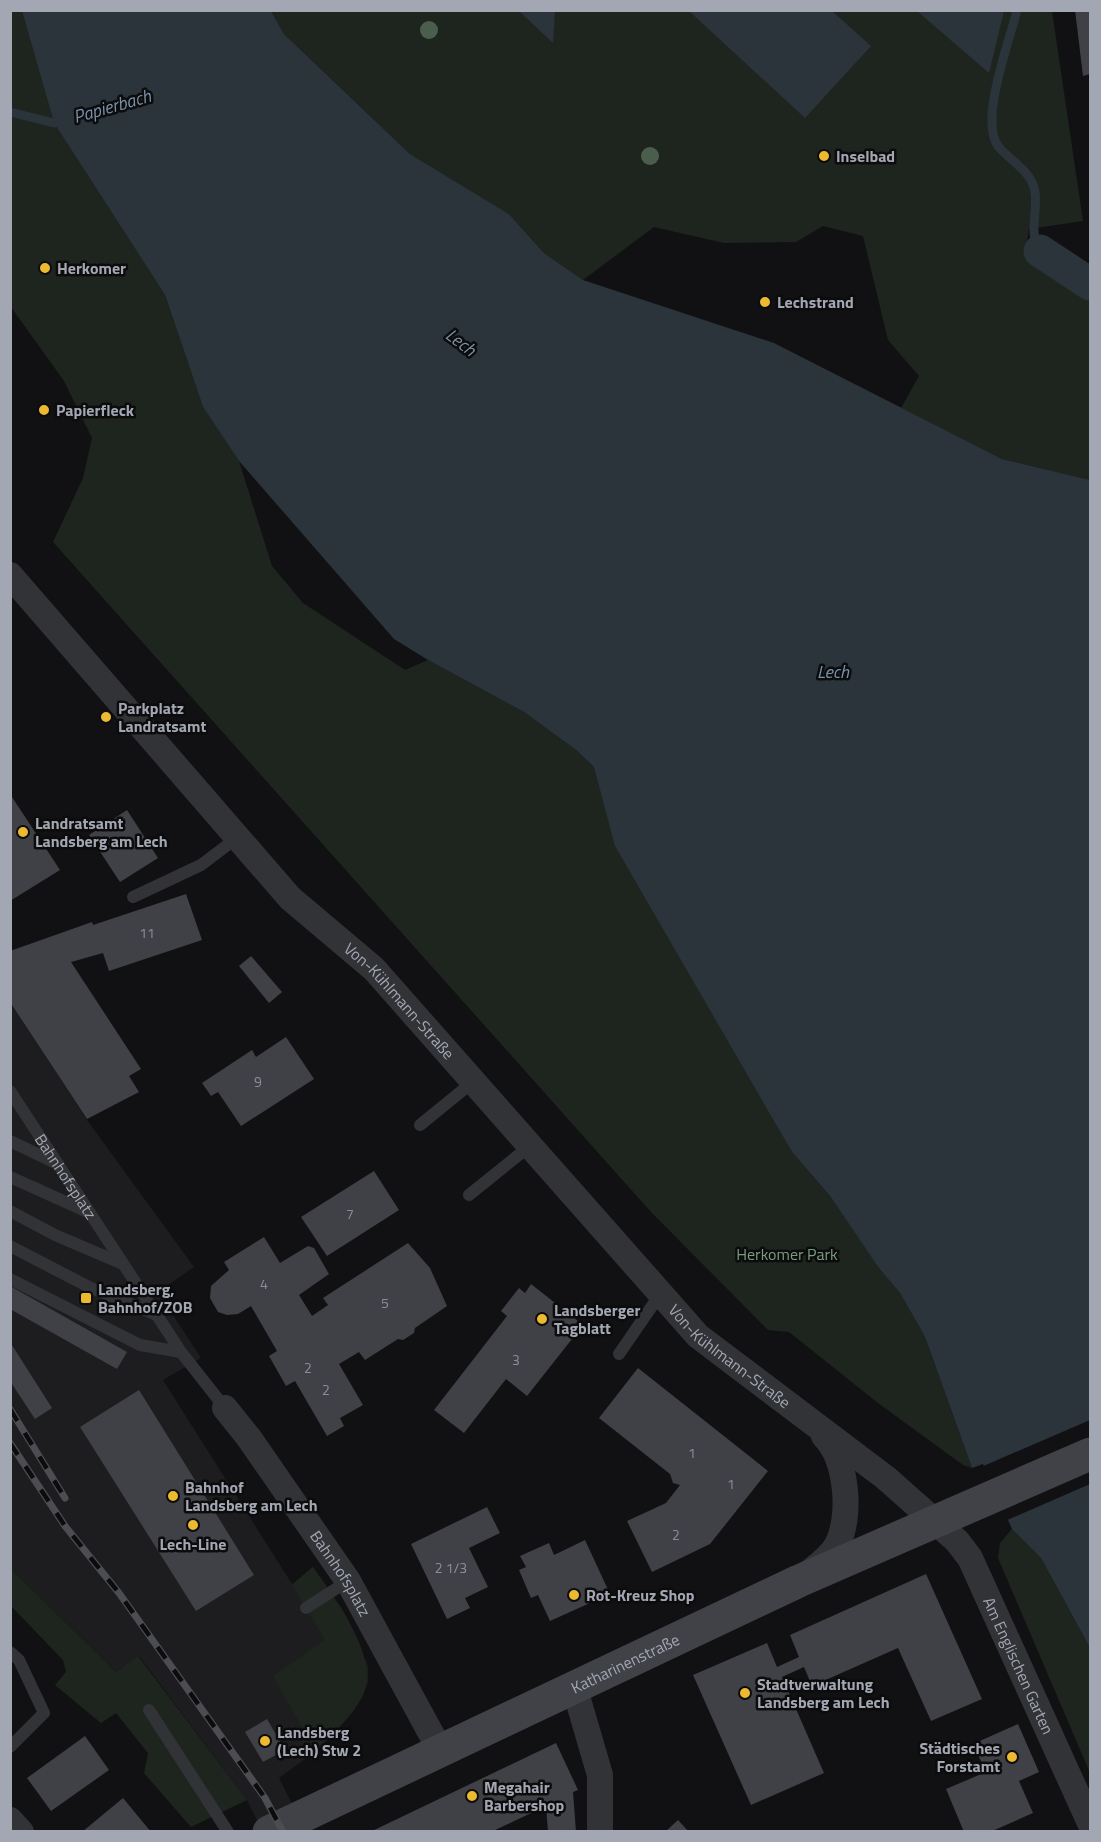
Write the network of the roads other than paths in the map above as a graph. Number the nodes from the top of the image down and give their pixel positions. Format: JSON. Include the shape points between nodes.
{"nodes":[{"id":1,"x":10,"y":575,"type":"edge"},
{"id":2,"x":238,"y":837,"type":"junction"},
{"id":3,"x":133,"y":897,"type":"dead end"},
{"id":4,"x":474,"y":1082,"type":"junction"},
{"id":5,"x":10,"y":1090,"type":"edge"},
{"id":6,"x":10,"y":1104,"type":"edge"},
{"id":7,"x":24,"y":1111,"type":"junction"},
{"id":8,"x":420,"y":1125,"type":"dead end"},
{"id":9,"x":10,"y":1141,"type":"edge"},
{"id":10,"x":531,"y":1145,"type":"junction"},
{"id":11,"x":59,"y":1165,"type":"junction"},
{"id":12,"x":10,"y":1177,"type":"edge"},
{"id":13,"x":469,"y":1195,"type":"dead end"},
{"id":14,"x":10,"y":1211,"type":"edge"},
{"id":15,"x":90,"y":1213,"type":"junction"},
{"id":16,"x":10,"y":1246,"type":"edge"},
{"id":17,"x":123,"y":1264,"type":"junction"},
{"id":18,"x":10,"y":1279,"type":"edge"},
{"id":19,"x":661,"y":1293,"type":"junction"},
{"id":20,"x":157,"y":1315,"type":"junction"},
{"id":21,"x":181,"y":1352,"type":"junction"},
{"id":22,"x":619,"y":1354,"type":"dead end"},
{"id":23,"x":225,"y":1408,"type":"joint"},
{"id":24,"x":801,"y":1413,"type":"junction"},
{"id":25,"x":1090,"y":1454,"type":"edge"},
{"id":26,"x":933,"y":1520,"type":"junction"},
{"id":27,"x":348,"y":1581,"type":"junction"},
{"id":28,"x":799,"y":1581,"type":"junction"},
{"id":29,"x":306,"y":1608,"type":"dead end"},
{"id":30,"x":10,"y":1652,"type":"edge"},
{"id":31,"x":574,"y":1686,"type":"junction"},
{"id":32,"x":148,"y":1710,"type":"dead end"},
{"id":33,"x":10,"y":1747,"type":"edge"},
{"id":34,"x":440,"y":1750,"type":"junction"},
{"id":35,"x":10,"y":1820,"type":"edge"},
{"id":36,"x":1090,"y":1823,"type":"edge"},
{"id":37,"x":21,"y":1832,"type":"edge"},
{"id":38,"x":228,"y":1832,"type":"edge"},
{"id":39,"x":269,"y":1832,"type":"edge"},
{"id":40,"x":600,"y":1832,"type":"edge"}],
"edges":[{"from":1,"to":2,"type":"street","name":"Von-Kühlmann-Straße"},
{"from":2,"to":3,"type":"lane","via":[[201,865]]},
{"from":2,"to":4,"type":"street","name":"Von-Kühlmann-Straße","via":[[290,898],[374,969]]},
{"from":4,"to":8,"type":"lane"},
{"from":4,"to":10,"type":"street","name":"Von-Kühlmann-Straße"},
{"from":5,"to":7,"type":"lane","name":"Bahnhofsplatz"},
{"from":6,"to":7,"type":"lane"},
{"from":7,"to":11,"type":"lane","name":"Bahnhofsplatz"},
{"from":9,"to":11,"type":"lane"},
{"from":10,"to":13,"type":"lane"},
{"from":10,"to":19,"type":"street","name":"Von-Kühlmann-Straße"},
{"from":11,"to":15,"type":"lane","name":"Bahnhofsplatz"},
{"from":12,"to":15,"type":"lane"},
{"from":14,"to":17,"type":"lane"},
{"from":15,"to":17,"type":"lane","name":"Bahnhofsplatz"},
{"from":16,"to":20,"type":"lane","via":[[89,1287]]},
{"from":17,"to":20,"type":"lane","name":"Bahnhofsplatz"},
{"from":18,"to":21,"type":"lane","via":[[140,1345]]},
{"from":19,"to":22,"type":"lane"},
{"from":19,"to":24,"type":"street","name":"Von-Kühlmann-Straße","via":[[698,1335]]},
{"from":20,"to":21,"type":"lane","name":"Bahnhofsplatz"},
{"from":21,"to":23,"type":"lane","name":"Bahnhofsplatz"},
{"from":23,"to":27,"type":"street","name":"Bahnhofsplatz"},
{"from":24,"to":26,"type":"street","name":"Von-Kühlmann-Straße","via":[[886,1478]]},
{"from":24,"to":28,"type":"street","name":"Von-Kühlmann-Straße","via":[[837,1455],[844,1478],[844,1504],[837,1544],[825,1560]]},
{"from":25,"to":26,"type":"main road","name":"Katharinenstraße"},
{"from":26,"to":28,"type":"main road","name":"Katharinenstraße"},
{"from":26,"to":36,"type":"street","name":"Am Englischen Garten","via":[[970,1558]]},
{"from":27,"to":29,"type":"lane"},
{"from":27,"to":34,"type":"street","name":"Bahnhofsplatz"},
{"from":28,"to":31,"type":"main road","name":"Katharinenstraße"},
{"from":30,"to":33,"type":"lane","via":[[20,1660],[44,1713]]},
{"from":31,"to":34,"type":"main road","name":"Katharinenstraße"},
{"from":31,"to":40,"type":"street","via":[[600,1775]]},
{"from":32,"to":38,"type":"lane"},
{"from":34,"to":39,"type":"main road","name":"Katharinenstraße"},
{"from":35,"to":37,"type":"street"}]}
